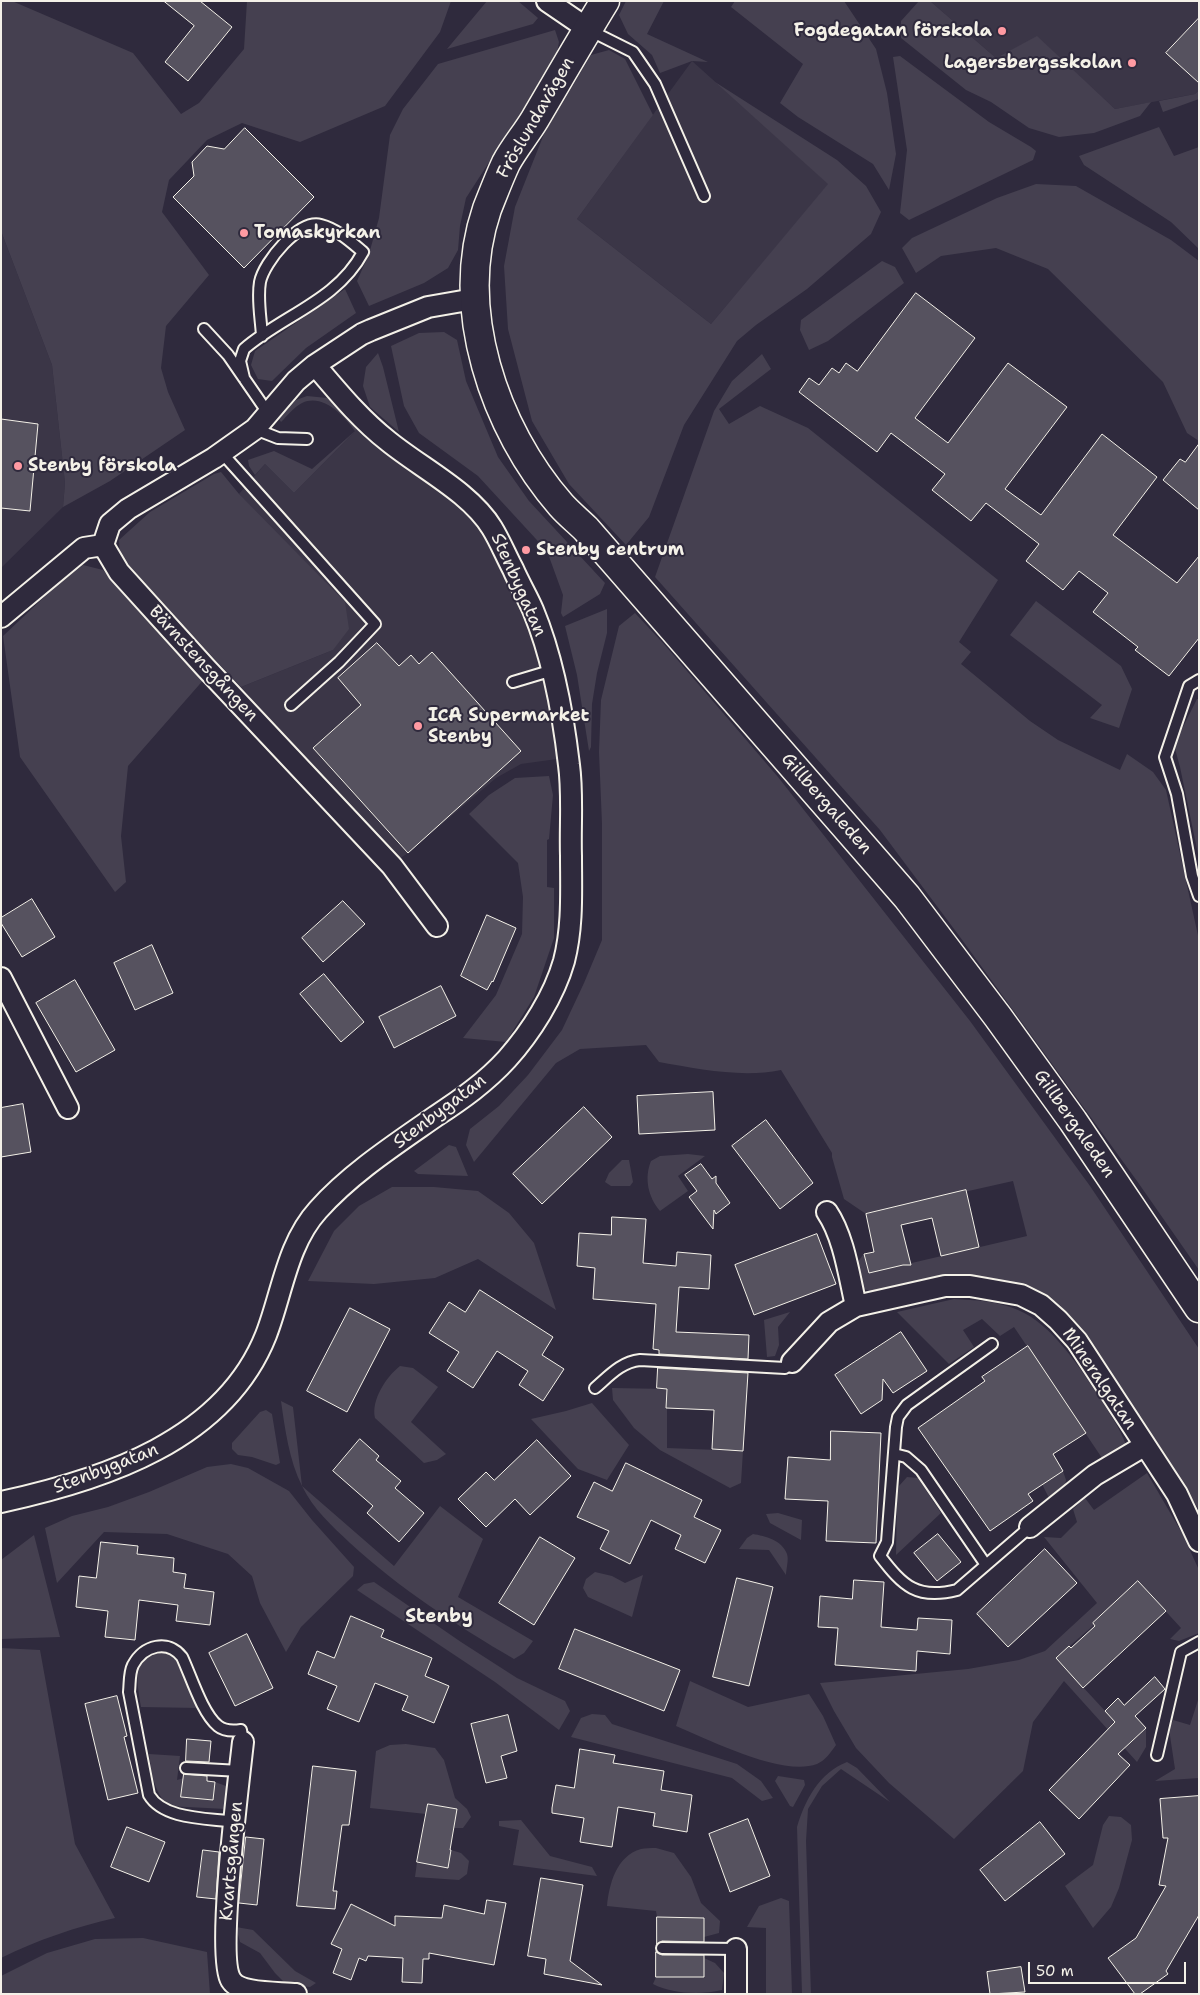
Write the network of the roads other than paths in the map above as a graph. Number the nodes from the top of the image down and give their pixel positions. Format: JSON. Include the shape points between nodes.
{"nodes":[{"id":1,"x":547,"y":1,"type":"edge"},
{"id":2,"x":604,"y":1,"type":"edge"},
{"id":3,"x":588,"y":29,"type":"junction"},
{"id":4,"x":704,"y":196,"type":"dead end"},
{"id":5,"x":474,"y":299,"type":"junction"},
{"id":6,"x":204,"y":328,"type":"dead end"},
{"id":7,"x":262,"y":336,"type":"junction"},
{"id":8,"x":315,"y":365,"type":"junction"},
{"id":9,"x":244,"y":378,"type":"junction"},
{"id":10,"x":268,"y":413,"type":"junction"},
{"id":11,"x":255,"y":429,"type":"junction"},
{"id":12,"x":306,"y":439,"type":"dead end"},
{"id":13,"x":222,"y":453,"type":"junction"},
{"id":14,"x":103,"y":545,"type":"junction"},
{"id":15,"x":1,"y":617,"type":"edge"},
{"id":16,"x":553,"y":670,"type":"junction"},
{"id":17,"x":1199,"y":680,"type":"edge"},
{"id":18,"x":513,"y":682,"type":"dead end"},
{"id":19,"x":291,"y":705,"type":"dead end"},
{"id":20,"x":1199,"y":896,"type":"edge"},
{"id":21,"x":437,"y":926,"type":"dead end"},
{"id":22,"x":1,"y":978,"type":"edge"},
{"id":23,"x":68,"y":1108,"type":"dead end"},
{"id":24,"x":828,"y":1212,"type":"dead end"},
{"id":25,"x":856,"y":1306,"type":"junction"},
{"id":26,"x":1199,"y":1308,"type":"edge"},
{"id":27,"x":992,"y":1344,"type":"dead end"},
{"id":28,"x":792,"y":1362,"type":"joint"},
{"id":29,"x":595,"y":1388,"type":"dead end"},
{"id":30,"x":1144,"y":1446,"type":"junction"},
{"id":31,"x":894,"y":1454,"type":"junction"},
{"id":32,"x":1,"y":1502,"type":"edge"},
{"id":33,"x":1030,"y":1527,"type":"joint"},
{"id":34,"x":1199,"y":1541,"type":"edge"},
{"id":35,"x":986,"y":1565,"type":"junction"},
{"id":36,"x":1199,"y":1642,"type":"edge"},
{"id":37,"x":243,"y":1742,"type":"joint"},
{"id":38,"x":1158,"y":1755,"type":"dead end"},
{"id":39,"x":186,"y":1768,"type":"dead end"},
{"id":40,"x":240,"y":1772,"type":"junction"},
{"id":41,"x":235,"y":1822,"type":"junction"},
{"id":42,"x":662,"y":1948,"type":"dead end"},
{"id":43,"x":736,"y":1949,"type":"joint"},
{"id":44,"x":296,"y":1994,"type":"edge"},
{"id":45,"x":736,"y":1994,"type":"edge"}],
"edges":[{"from":1,"to":3,"type":"street"},
{"from":2,"to":3,"type":"main road","name":"Fröslundavägen"},
{"from":3,"to":4,"type":"lane","via":[[633,52],[655,84]]},
{"from":3,"to":5,"type":"main road","name":"Fröslundavägen","via":[[506,163],[487,210],[476,257]]},
{"from":5,"to":8,"type":"street","via":[[428,307],[371,330]]},
{"from":5,"to":26,"type":"main road","name":"Gillbergaleden","via":[[489,377],[514,434],[545,484],[907,896],[1073,1121]]},
{"from":6,"to":9,"type":"lane"},
{"from":7,"to":7,"type":"lane","via":[[260,281],[284,242],[304,228],[320,224],[340,234],[363,252],[351,272],[331,291]]},
{"from":7,"to":9,"type":"lane","via":[[242,353],[240,361]]},
{"from":8,"to":10,"type":"street"},
{"from":8,"to":16,"type":"street","name":"Stenbygatan","via":[[359,417],[466,498],[492,526],[534,611]]},
{"from":9,"to":10,"type":"lane"},
{"from":10,"to":11,"type":"street"},
{"from":11,"to":12,"type":"lane","via":[[278,438]]},
{"from":11,"to":13,"type":"street"},
{"from":13,"to":14,"type":"street","via":[[128,510],[110,524]]},
{"from":13,"to":19,"type":"lane","via":[[375,624]]},
{"from":14,"to":15,"type":"street","via":[[84,548]]},
{"from":14,"to":21,"type":"street","name":"Bärnstensgången","via":[[119,572],[392,866]]},
{"from":16,"to":18,"type":"lane"},
{"from":16,"to":32,"type":"street","name":"Stenbygatan","via":[[570,768],[571,925],[563,964],[537,1019],[508,1058],[473,1091],[353,1176],[316,1212],[298,1239],[274,1316],[253,1364],[226,1397],[200,1421],[164,1447],[118,1468],[64,1488]]},
{"from":17,"to":20,"type":"lane","via":[[1189,686],[1165,757],[1177,794],[1192,876]]},
{"from":22,"to":23,"type":"street"},
{"from":24,"to":25,"type":"street","via":[[845,1257]]},
{"from":25,"to":28,"type":"street","name":"Mineralgatan","via":[[829,1322]]},
{"from":25,"to":30,"type":"street","name":"Mineralgatan","via":[[945,1286],[970,1286],[1021,1295],[1041,1305],[1077,1341]]},
{"from":27,"to":31,"type":"lane","via":[[907,1405],[898,1417]]},
{"from":28,"to":29,"type":"lane","via":[[785,1368],[630,1361]]},
{"from":30,"to":33,"type":"street","via":[[1095,1475]]},
{"from":30,"to":34,"type":"street","name":"Mineralgatan","via":[[1177,1494]]},
{"from":31,"to":35,"type":"lane","via":[[906,1457],[921,1470]]},
{"from":31,"to":35,"type":"lane","via":[[887,1542],[880,1556],[898,1579],[913,1589],[945,1593],[957,1590]]},
{"from":33,"to":35,"type":"lane"},
{"from":36,"to":38,"type":"lane","via":[[1181,1652]]},
{"from":37,"to":40,"type":"street","name":"Kvartsgången"},
{"from":37,"to":41,"type":"lane","via":[[241,1730],[226,1729],[213,1721],[178,1651],[160,1645],[142,1653],[133,1665],[130,1692],[149,1795],[159,1808],[170,1813]]},
{"from":39,"to":40,"type":"lane"},
{"from":40,"to":41,"type":"street","name":"Kvartsgången"},
{"from":41,"to":44,"type":"street","name":"Kvartsgången","via":[[226,1967],[231,1980],[244,1990]]},
{"from":42,"to":43,"type":"lane"},
{"from":43,"to":45,"type":"street"}]}
